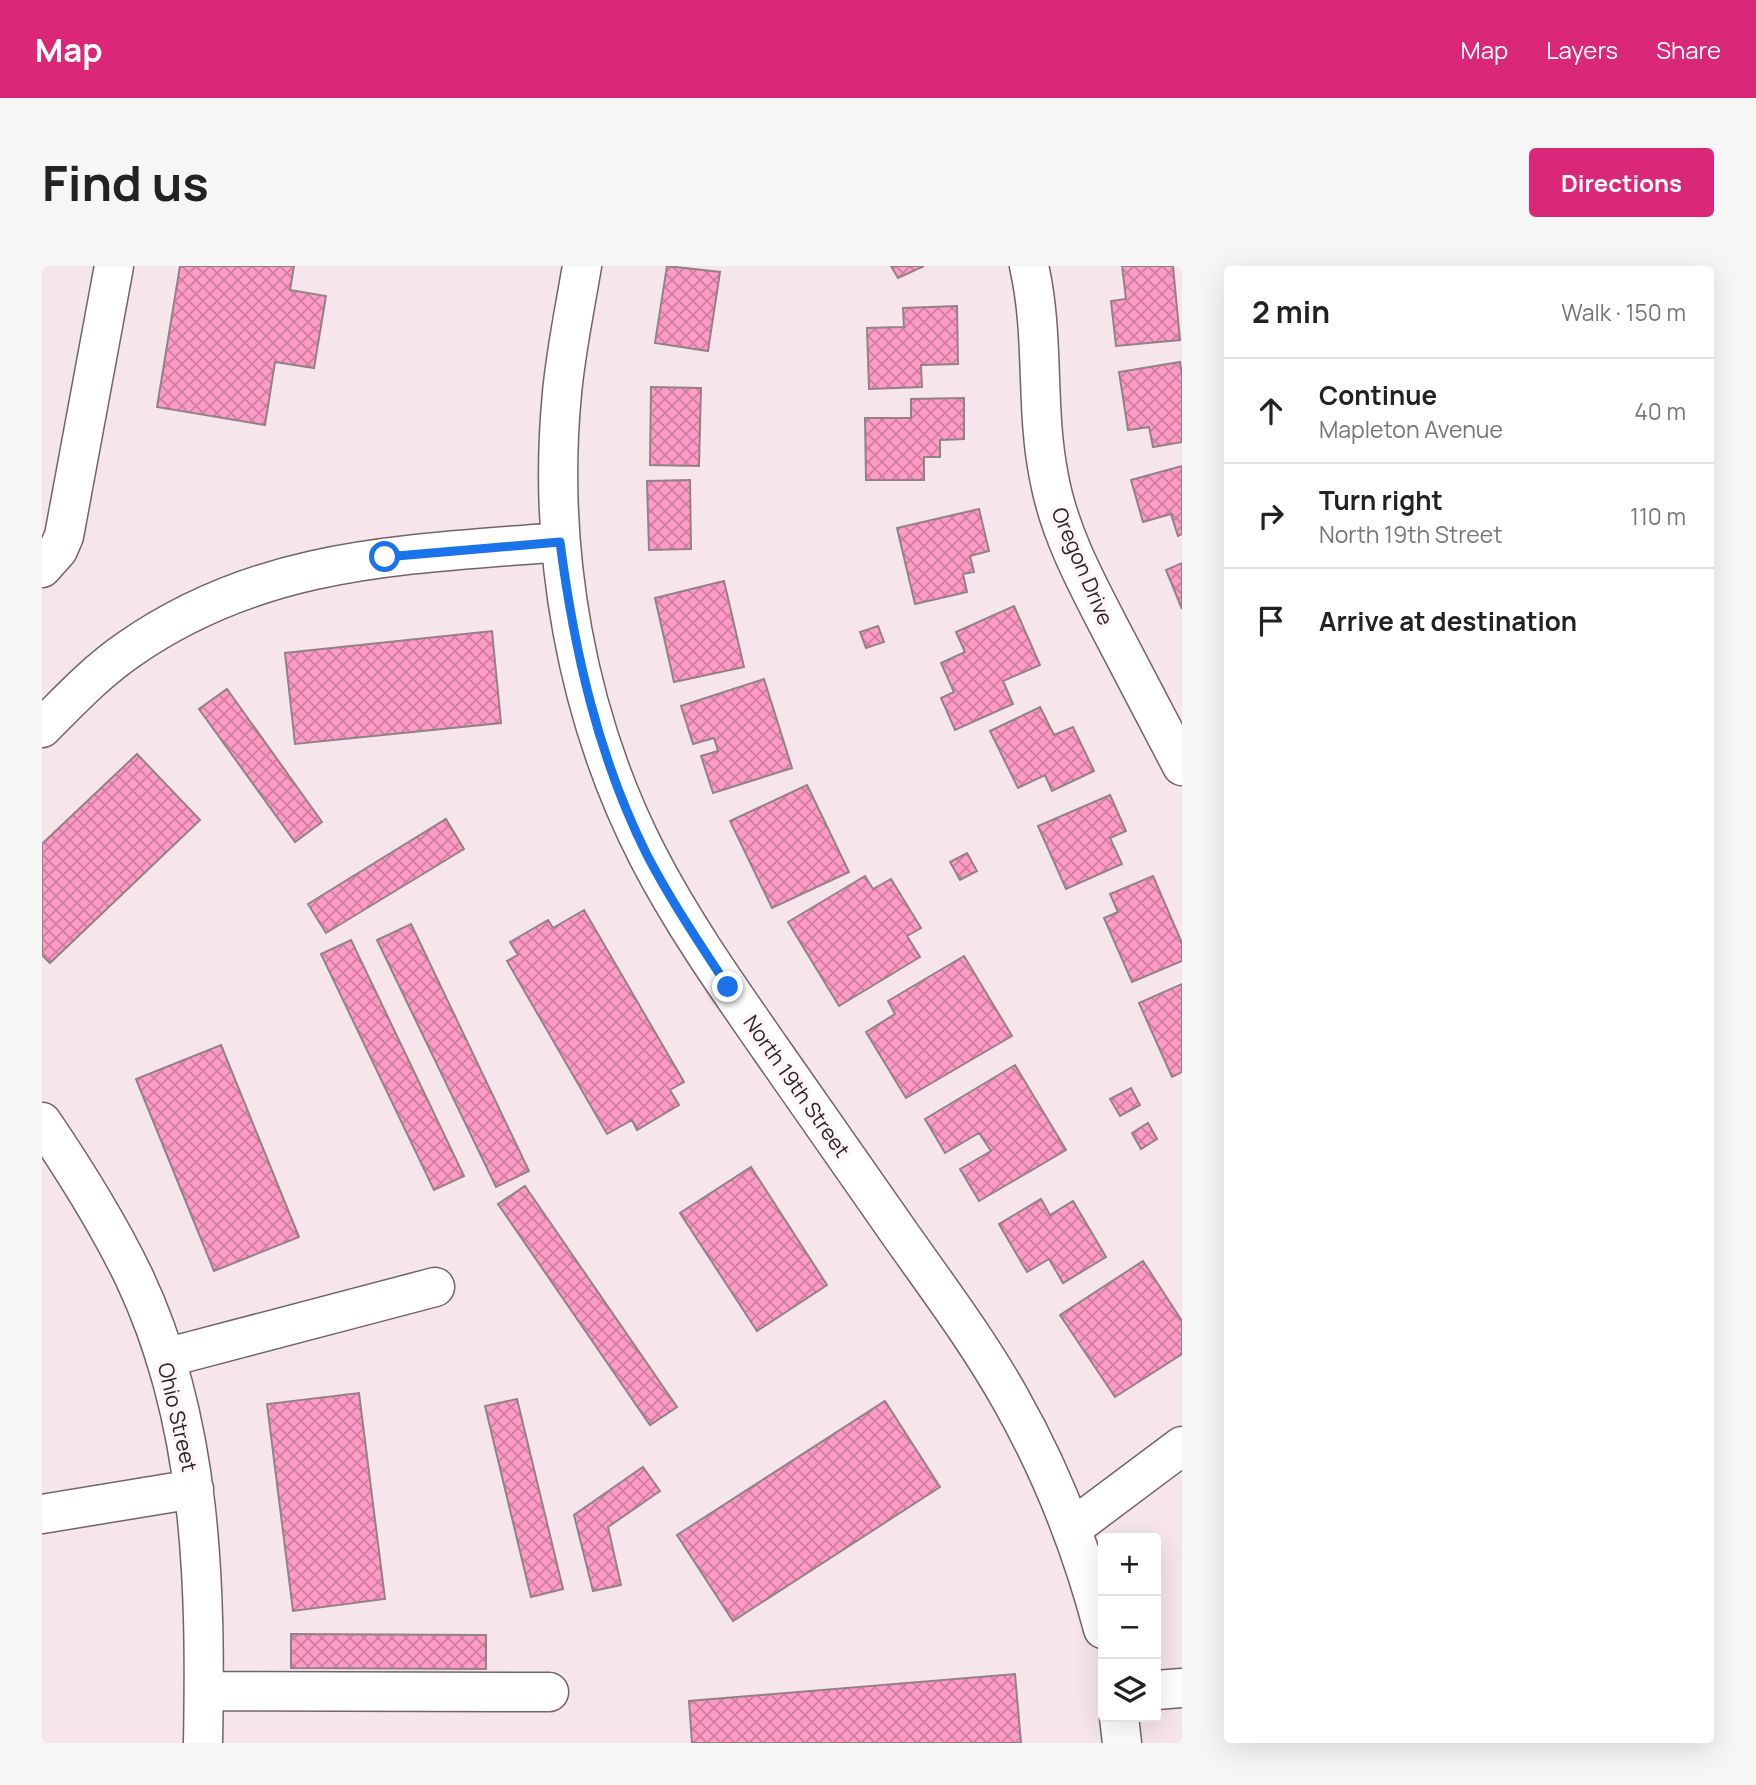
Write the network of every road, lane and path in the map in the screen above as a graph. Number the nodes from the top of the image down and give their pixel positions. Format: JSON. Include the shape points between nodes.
{"nodes":[{"id":1,"x":114,"y":266,"type":"edge"},
{"id":2,"x":582,"y":266,"type":"edge"},
{"id":3,"x":1029,"y":266,"type":"edge"},
{"id":4,"x":560,"y":542,"type":"junction"},
{"id":5,"x":42,"y":568,"type":"edge"},
{"id":6,"x":42,"y":728,"type":"edge"},
{"id":7,"x":1182,"y":766,"type":"edge"},
{"id":8,"x":43,"y":1124,"type":"edge"},
{"id":9,"x":435,"y":1287,"type":"dead end"},
{"id":10,"x":165,"y":1358,"type":"junction"},
{"id":11,"x":1182,"y":1446,"type":"edge"},
{"id":12,"x":194,"y":1489,"type":"junction"},
{"id":13,"x":42,"y":1514,"type":"edge"},
{"id":14,"x":1071,"y":1529,"type":"junction"},
{"id":15,"x":1098,"y":1611,"type":"edge"},
{"id":16,"x":1182,"y":1688,"type":"edge"},
{"id":17,"x":1161,"y":1690,"type":"edge"},
{"id":18,"x":204,"y":1691,"type":"junction"},
{"id":19,"x":550,"y":1692,"type":"dead end"},
{"id":20,"x":1120,"y":1722,"type":"edge"},
{"id":21,"x":203,"y":1743,"type":"edge"},
{"id":22,"x":1122,"y":1743,"type":"edge"}],
"edges":[{"from":1,"to":5,"type":"street","via":[[64,536]]},
{"from":2,"to":4,"type":"street","name":"North 19th Street","via":[[562,394]]},
{"from":3,"to":7,"type":"street","name":"Oregon Drive","via":[[1037,323],[1042,436],[1059,517],[1092,594]]},
{"from":4,"to":6,"type":"street","via":[[353,561],[254,586],[185,616],[128,650]]},
{"from":4,"to":14,"type":"street","name":"North 19th Street","via":[[592,711],[648,856],[728,987],[989,1363],[1028,1432]]},
{"from":8,"to":10,"type":"street","name":"Ohio Street","via":[[117,1243]]},
{"from":9,"to":10,"type":"street"},
{"from":10,"to":12,"type":"street","name":"Ohio Street"},
{"from":11,"to":14,"type":"street"},
{"from":12,"to":13,"type":"street"},
{"from":12,"to":18,"type":"street","name":"Ohio Street","via":[[204,1606]]},
{"from":14,"to":15,"type":"street","name":"North 19th Street"},
{"from":16,"to":17,"type":"street"},
{"from":18,"to":19,"type":"street"},
{"from":18,"to":21,"type":"street","name":"Ohio Street"},
{"from":20,"to":22,"type":"street"}]}
